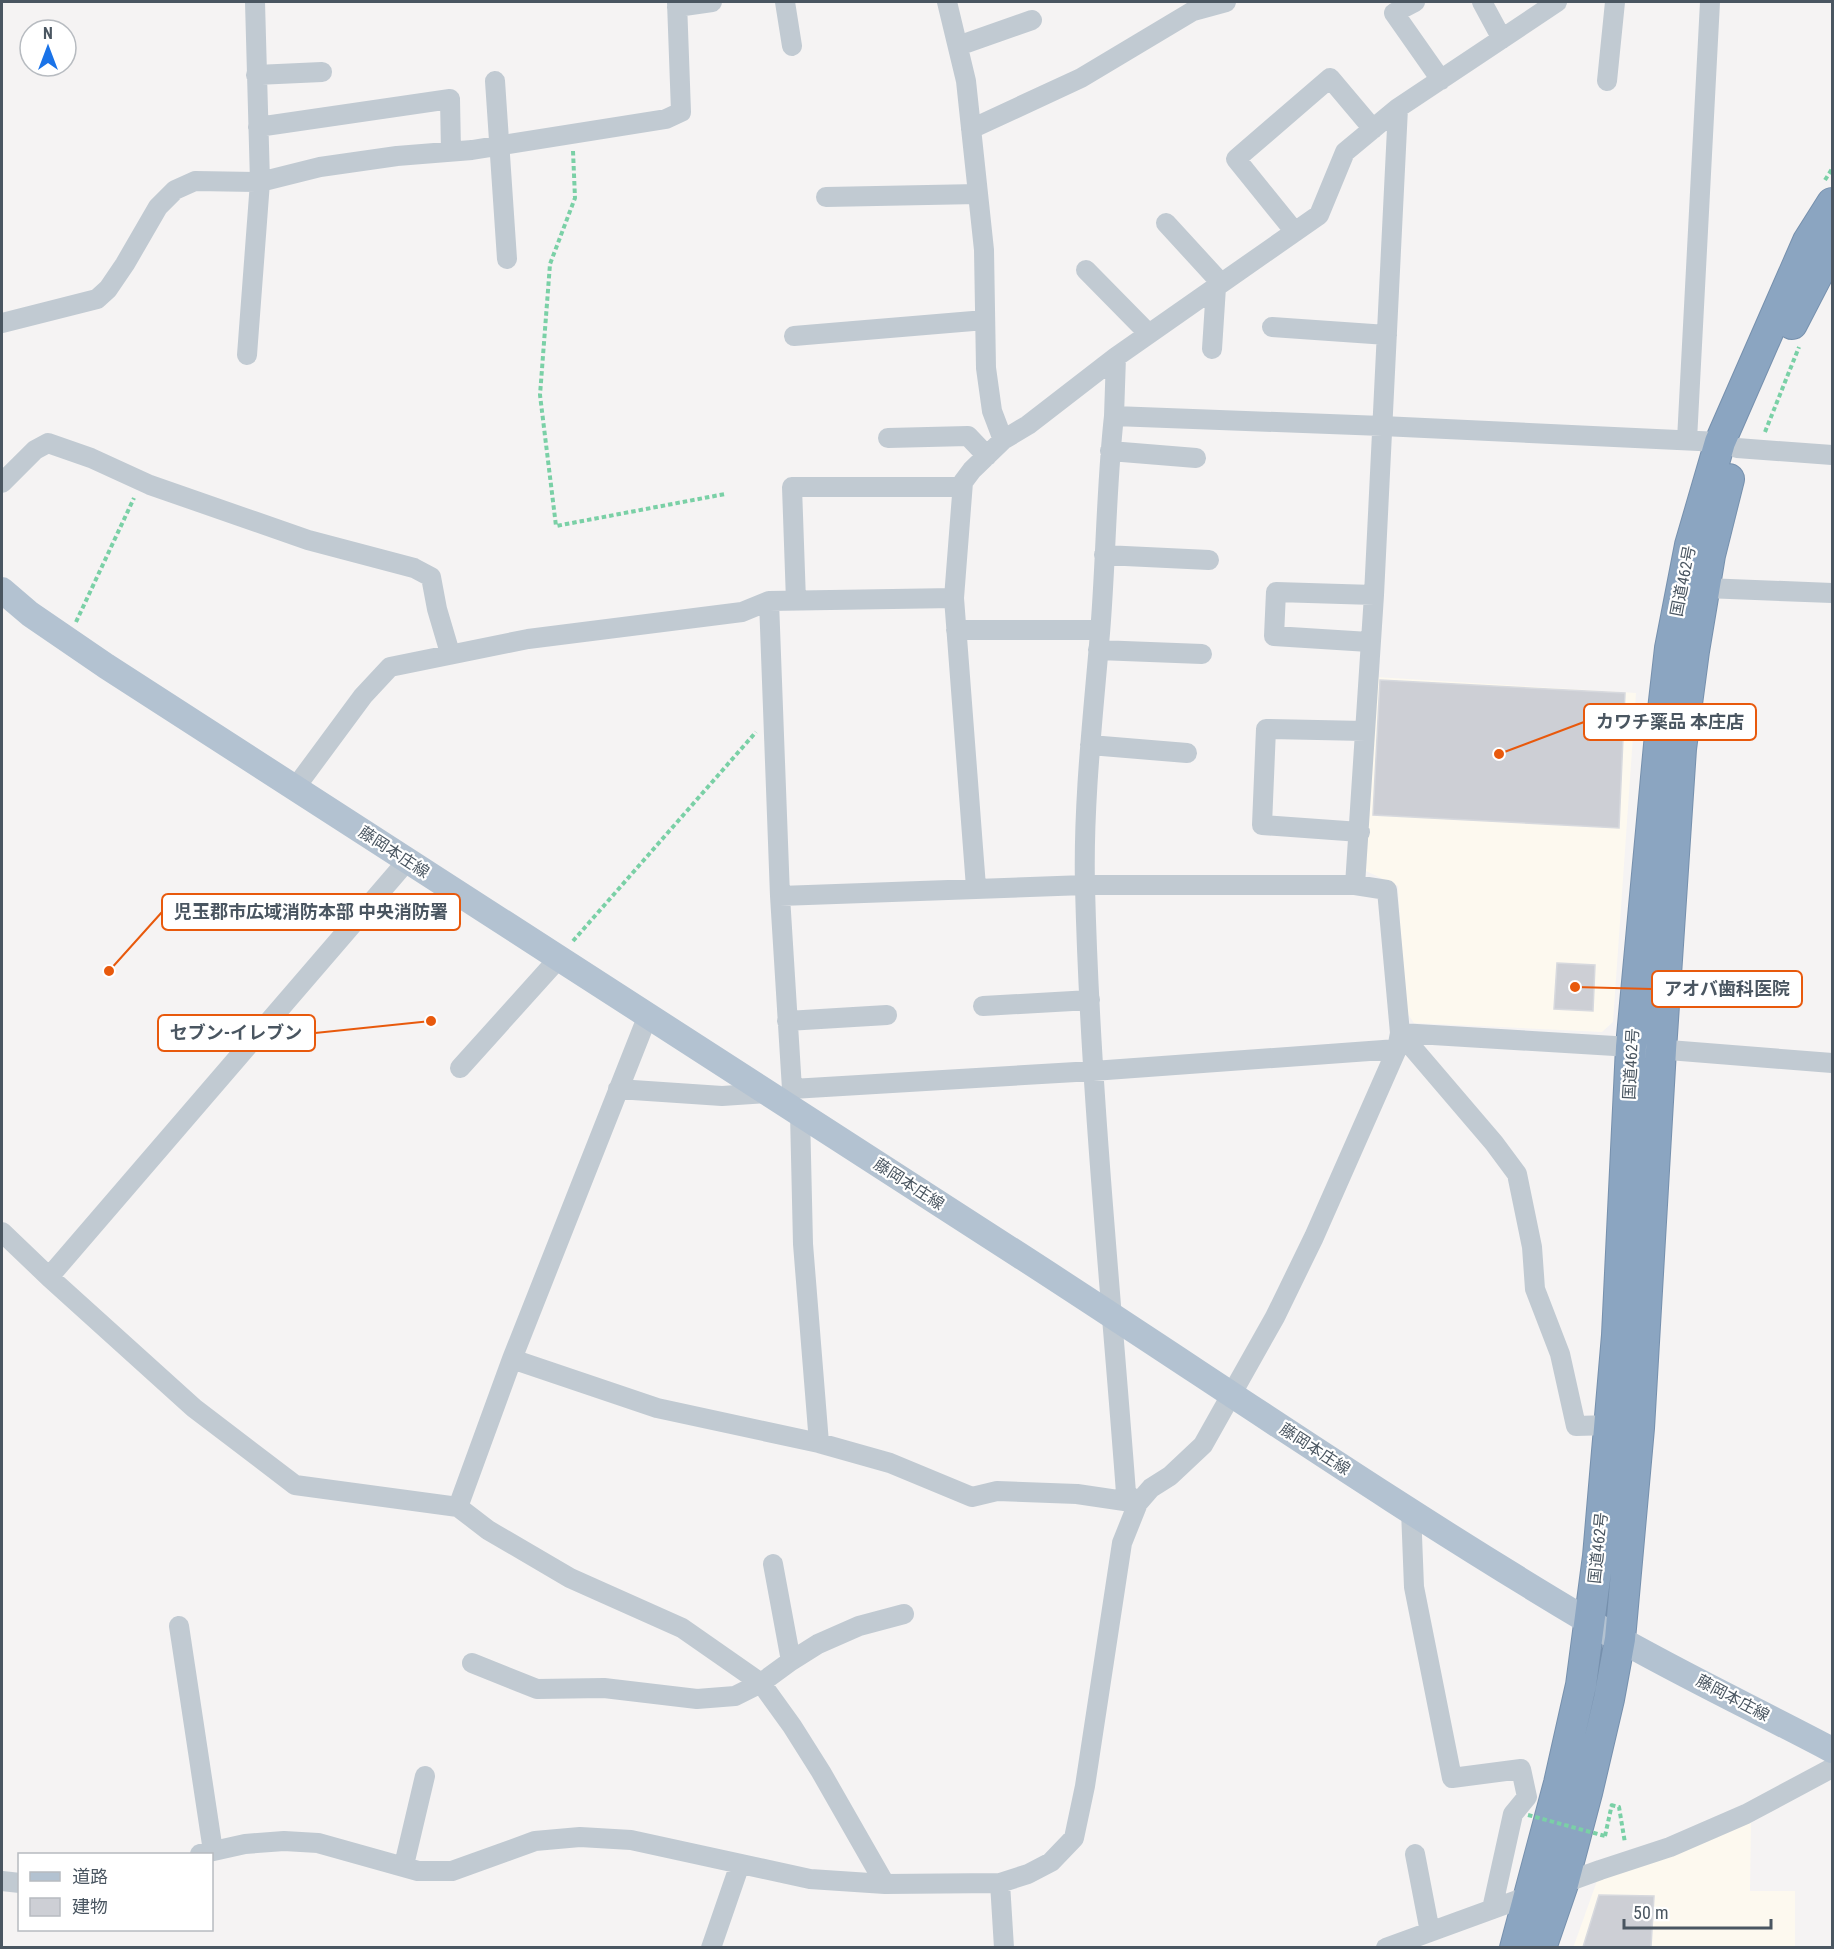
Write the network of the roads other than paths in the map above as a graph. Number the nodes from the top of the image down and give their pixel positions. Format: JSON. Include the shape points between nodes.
{"nodes":[{"id":1,"x":255,"y":2,"type":"edge"},
{"id":2,"x":712,"y":2,"type":"edge"},
{"id":3,"x":785,"y":2,"type":"edge"},
{"id":4,"x":947,"y":2,"type":"edge"},
{"id":5,"x":1226,"y":2,"type":"edge"},
{"id":6,"x":1415,"y":2,"type":"edge"},
{"id":7,"x":1482,"y":2,"type":"edge"},
{"id":8,"x":1557,"y":2,"type":"edge"},
{"id":9,"x":1615,"y":2,"type":"edge"},
{"id":10,"x":1710,"y":2,"type":"edge"},
{"id":11,"x":677,"y":4,"type":"edge"},
{"id":12,"x":1032,"y":20,"type":"dead end"},
{"id":13,"x":1502,"y":39,"type":"junction"},
{"id":14,"x":792,"y":46,"type":"dead end"},
{"id":15,"x":958,"y":46,"type":"junction"},
{"id":16,"x":322,"y":72,"type":"dead end"},
{"id":17,"x":256,"y":75,"type":"junction"},
{"id":18,"x":1441,"y":80,"type":"junction"},
{"id":19,"x":495,"y":81,"type":"dead end"},
{"id":20,"x":1607,"y":81,"type":"dead end"},
{"id":21,"x":1398,"y":108,"type":"junction"},
{"id":22,"x":258,"y":127,"type":"junction"},
{"id":23,"x":971,"y":129,"type":"junction"},
{"id":24,"x":1373,"y":129,"type":"junction"},
{"id":25,"x":498,"y":146,"type":"junction"},
{"id":26,"x":451,"y":152,"type":"junction"},
{"id":27,"x":260,"y":182,"type":"junction"},
{"id":28,"x":978,"y":194,"type":"junction"},
{"id":29,"x":826,"y":196,"type":"dead end"},
{"id":30,"x":1833,"y":203,"type":"edge"},
{"id":31,"x":1166,"y":223,"type":"dead end"},
{"id":32,"x":1295,"y":232,"type":"junction"},
{"id":33,"x":1833,"y":247,"type":"edge"},
{"id":34,"x":507,"y":259,"type":"dead end"},
{"id":35,"x":1086,"y":270,"type":"dead end"},
{"id":36,"x":1218,"y":285,"type":"junction"},
{"id":37,"x":985,"y":320,"type":"junction"},
{"id":38,"x":2,"y":323,"type":"edge"},
{"id":39,"x":1272,"y":327,"type":"dead end"},
{"id":40,"x":1149,"y":334,"type":"junction"},
{"id":41,"x":1387,"y":335,"type":"junction"},
{"id":42,"x":794,"y":336,"type":"dead end"},
{"id":43,"x":1212,"y":349,"type":"dead end"},
{"id":44,"x":247,"y":356,"type":"dead end"},
{"id":45,"x":1116,"y":357,"type":"junction"},
{"id":46,"x":1114,"y":416,"type":"junction"},
{"id":47,"x":1382,"y":426,"type":"junction"},
{"id":48,"x":888,"y":438,"type":"dead end"},
{"id":49,"x":1003,"y":440,"type":"junction"},
{"id":50,"x":1687,"y":440,"type":"junction"},
{"id":51,"x":1739,"y":444,"type":"junction"},
{"id":52,"x":1110,"y":451,"type":"junction"},
{"id":53,"x":1833,"y":455,"type":"edge"},
{"id":54,"x":987,"y":456,"type":"junction"},
{"id":55,"x":1196,"y":458,"type":"dead end"},
{"id":56,"x":2,"y":483,"type":"edge"},
{"id":57,"x":962,"y":487,"type":"junction"},
{"id":58,"x":1104,"y":555,"type":"junction"},
{"id":59,"x":1209,"y":560,"type":"dead end"},
{"id":60,"x":1705,"y":588,"type":"junction"},
{"id":61,"x":2,"y":590,"type":"edge"},
{"id":62,"x":1833,"y":593,"type":"edge"},
{"id":63,"x":1374,"y":595,"type":"junction"},
{"id":64,"x":954,"y":598,"type":"junction"},
{"id":65,"x":769,"y":601,"type":"junction"},
{"id":66,"x":796,"y":601,"type":"junction"},
{"id":67,"x":956,"y":630,"type":"junction"},
{"id":68,"x":1100,"y":630,"type":"junction"},
{"id":69,"x":1370,"y":642,"type":"junction"},
{"id":70,"x":1098,"y":650,"type":"junction"},
{"id":71,"x":450,"y":654,"type":"junction"},
{"id":72,"x":1203,"y":654,"type":"dead end"},
{"id":73,"x":1365,"y":731,"type":"junction"},
{"id":74,"x":1090,"y":746,"type":"junction"},
{"id":75,"x":1187,"y":753,"type":"dead end"},
{"id":76,"x":295,"y":788,"type":"junction"},
{"id":77,"x":1360,"y":832,"type":"junction"},
{"id":78,"x":407,"y":861,"type":"junction"},
{"id":79,"x":1084,"y":885,"type":"junction"},
{"id":80,"x":1356,"y":885,"type":"junction"},
{"id":81,"x":976,"y":888,"type":"junction"},
{"id":82,"x":780,"y":896,"type":"junction"},
{"id":83,"x":559,"y":958,"type":"junction"},
{"id":84,"x":1090,"y":1000,"type":"junction"},
{"id":85,"x":983,"y":1006,"type":"dead end"},
{"id":86,"x":648,"y":1015,"type":"junction"},
{"id":87,"x":886,"y":1015,"type":"dead end"},
{"id":88,"x":787,"y":1021,"type":"junction"},
{"id":89,"x":1398,"y":1041,"type":"junction"},
{"id":90,"x":1631,"y":1047,"type":"junction"},
{"id":91,"x":1661,"y":1050,"type":"junction"},
{"id":92,"x":1833,"y":1063,"type":"edge"},
{"id":93,"x":460,"y":1068,"type":"dead end"},
{"id":94,"x":1093,"y":1071,"type":"junction"},
{"id":95,"x":618,"y":1089,"type":"junction"},
{"id":96,"x":786,"y":1100,"type":"junction"},
{"id":97,"x":2,"y":1232,"type":"edge"},
{"id":98,"x":49,"y":1277,"type":"junction"},
{"id":99,"x":1112,"y":1315,"type":"junction"},
{"id":100,"x":512,"y":1359,"type":"junction"},
{"id":101,"x":1230,"y":1395,"type":"junction"},
{"id":102,"x":1610,"y":1425,"type":"junction"},
{"id":103,"x":819,"y":1443,"type":"junction"},
{"id":104,"x":1138,"y":1503,"type":"junction"},
{"id":105,"x":458,"y":1507,"type":"junction"},
{"id":106,"x":1411,"y":1510,"type":"junction"},
{"id":107,"x":773,"y":1563,"type":"dead end"},
{"id":108,"x":904,"y":1614,"type":"dead end"},
{"id":109,"x":1589,"y":1622,"type":"junction"},
{"id":110,"x":179,"y":1626,"type":"dead end"},
{"id":111,"x":1620,"y":1639,"type":"junction"},
{"id":112,"x":792,"y":1661,"type":"junction"},
{"id":113,"x":472,"y":1663,"type":"dead end"},
{"id":114,"x":761,"y":1683,"type":"junction"},
{"id":115,"x":1833,"y":1750,"type":"edge"},
{"id":116,"x":1833,"y":1768,"type":"edge"},
{"id":117,"x":425,"y":1776,"type":"dead end"},
{"id":118,"x":207,"y":1853,"type":"edge"},
{"id":119,"x":1415,"y":1854,"type":"dead end"},
{"id":120,"x":740,"y":1864,"type":"junction"},
{"id":121,"x":404,"y":1865,"type":"junction"},
{"id":122,"x":2,"y":1881,"type":"edge"},
{"id":123,"x":18,"y":1883,"type":"edge"},
{"id":124,"x":1000,"y":1883,"type":"junction"},
{"id":125,"x":885,"y":1884,"type":"junction"},
{"id":126,"x":1563,"y":1884,"type":"junction"},
{"id":127,"x":1530,"y":1896,"type":"junction"},
{"id":128,"x":1492,"y":1909,"type":"junction"},
{"id":129,"x":1430,"y":1932,"type":"junction"},
{"id":130,"x":711,"y":1947,"type":"edge"},
{"id":131,"x":1004,"y":1947,"type":"edge"},
{"id":132,"x":1389,"y":1947,"type":"edge"},
{"id":133,"x":1515,"y":1947,"type":"edge"},
{"id":134,"x":1541,"y":1947,"type":"edge"}],
"edges":[{"from":1,"to":17,"type":"street"},
{"from":2,"to":11,"type":"street"},
{"from":3,"to":14,"type":"street"},
{"from":4,"to":15,"type":"street"},
{"from":5,"to":23,"type":"street","via":[[1193,11],[1081,78]]},
{"from":6,"to":18,"type":"street","via":[[1394,13]]},
{"from":7,"to":13,"type":"street"},
{"from":8,"to":13,"type":"street"},
{"from":9,"to":20,"type":"street"},
{"from":10,"to":50,"type":"street"},
{"from":11,"to":25,"type":"street","via":[[681,112],[666,118]]},
{"from":12,"to":15,"type":"street"},
{"from":13,"to":18,"type":"street"},
{"from":15,"to":23,"type":"street"},
{"from":16,"to":17,"type":"street"},
{"from":17,"to":22,"type":"street"},
{"from":18,"to":21,"type":"street"},
{"from":19,"to":25,"type":"street"},
{"from":21,"to":24,"type":"street"},
{"from":21,"to":41,"type":"street"},
{"from":22,"to":26,"type":"street","via":[[450,99]]},
{"from":22,"to":27,"type":"street"},
{"from":23,"to":28,"type":"street"},
{"from":24,"to":32,"type":"street","via":[[1345,152],[1319,215]]},
{"from":24,"to":32,"type":"street","via":[[1330,78],[1236,159]]},
{"from":25,"to":26,"type":"street"},
{"from":25,"to":34,"type":"street"},
{"from":26,"to":27,"type":"street","via":[[320,167]]},
{"from":27,"to":38,"type":"street","via":[[195,181],[175,190],[158,207],[125,264],[97,299]]},
{"from":27,"to":44,"type":"street"},
{"from":28,"to":29,"type":"street"},
{"from":28,"to":37,"type":"street"},
{"from":30,"to":51,"type":"highway","name":"国道462号","via":[[1808,241]]},
{"from":31,"to":36,"type":"street"},
{"from":32,"to":36,"type":"street"},
{"from":33,"to":51,"type":"highway","name":"国道462号","via":[[1781,343]]},
{"from":35,"to":40,"type":"street"},
{"from":36,"to":40,"type":"street"},
{"from":36,"to":43,"type":"street"},
{"from":37,"to":42,"type":"street"},
{"from":37,"to":49,"type":"street","via":[[992,411]]},
{"from":39,"to":41,"type":"street"},
{"from":40,"to":45,"type":"street"},
{"from":41,"to":47,"type":"street"},
{"from":45,"to":46,"type":"street"},
{"from":45,"to":49,"type":"street"},
{"from":46,"to":47,"type":"street"},
{"from":46,"to":52,"type":"street"},
{"from":47,"to":50,"type":"street"},
{"from":47,"to":63,"type":"street"},
{"from":48,"to":54,"type":"street","via":[[968,436]]},
{"from":49,"to":54,"type":"street"},
{"from":50,"to":51,"type":"street"},
{"from":51,"to":53,"type":"street"},
{"from":51,"to":60,"type":"highway","name":"国道462号"},
{"from":51,"to":90,"type":"highway","name":"国道462号","via":[[1690,545],[1670,648]]},
{"from":52,"to":55,"type":"street"},
{"from":52,"to":58,"type":"street"},
{"from":54,"to":57,"type":"street"},
{"from":56,"to":71,"type":"street","via":[[35,450],[48,443],[141,481],[308,540],[414,568],[431,577]]},
{"from":57,"to":64,"type":"street"},
{"from":57,"to":66,"type":"street","via":[[792,487]]},
{"from":58,"to":59,"type":"street"},
{"from":58,"to":68,"type":"street"},
{"from":60,"to":62,"type":"street"},
{"from":60,"to":91,"type":"highway","name":"国道462号","via":[[1682,749]]},
{"from":61,"to":76,"type":"main road","name":"藤岡本庄線","via":[[68,640]]},
{"from":63,"to":69,"type":"street"},
{"from":63,"to":69,"type":"street","via":[[1276,592],[1274,636]]},
{"from":64,"to":66,"type":"street"},
{"from":64,"to":67,"type":"street"},
{"from":65,"to":66,"type":"street"},
{"from":65,"to":71,"type":"street","via":[[742,612],[528,639]]},
{"from":65,"to":82,"type":"street"},
{"from":67,"to":68,"type":"street"},
{"from":67,"to":81,"type":"street"},
{"from":68,"to":70,"type":"street"},
{"from":69,"to":73,"type":"street"},
{"from":70,"to":72,"type":"street"},
{"from":70,"to":74,"type":"street"},
{"from":71,"to":76,"type":"street","via":[[390,667],[363,696]]},
{"from":73,"to":77,"type":"street"},
{"from":73,"to":77,"type":"street","via":[[1266,729],[1262,825]]},
{"from":74,"to":75,"type":"street"},
{"from":74,"to":79,"type":"street"},
{"from":76,"to":78,"type":"main road","name":"藤岡本庄線"},
{"from":77,"to":80,"type":"street"},
{"from":78,"to":83,"type":"main road","name":"藤岡本庄線"},
{"from":78,"to":98,"type":"street"},
{"from":79,"to":80,"type":"street"},
{"from":79,"to":81,"type":"street"},
{"from":79,"to":84,"type":"street"},
{"from":80,"to":89,"type":"street","via":[[1387,890]]},
{"from":81,"to":82,"type":"street"},
{"from":82,"to":88,"type":"street"},
{"from":83,"to":86,"type":"main road","name":"藤岡本庄線"},
{"from":83,"to":93,"type":"street"},
{"from":84,"to":85,"type":"street"},
{"from":84,"to":94,"type":"street"},
{"from":86,"to":95,"type":"street"},
{"from":86,"to":96,"type":"main road","name":"藤岡本庄線"},
{"from":87,"to":88,"type":"street"},
{"from":88,"to":96,"type":"street"},
{"from":89,"to":90,"type":"street"},
{"from":89,"to":94,"type":"street"},
{"from":89,"to":101,"type":"street","via":[[1314,1237],[1275,1317]]},
{"from":89,"to":102,"type":"street","via":[[1494,1143],[1517,1174],[1532,1247],[1535,1288],[1560,1354],[1576,1426]]},
{"from":90,"to":91,"type":"street"},
{"from":90,"to":102,"type":"highway","name":"国道462号"},
{"from":91,"to":92,"type":"street"},
{"from":91,"to":111,"type":"highway","name":"国道462号","via":[[1639,1428]]},
{"from":94,"to":96,"type":"street"},
{"from":94,"to":99,"type":"street"},
{"from":95,"to":96,"type":"street"},
{"from":95,"to":100,"type":"street"},
{"from":96,"to":99,"type":"main road","name":"藤岡本庄線"},
{"from":96,"to":103,"type":"street"},
{"from":97,"to":98,"type":"street"},
{"from":98,"to":105,"type":"street","via":[[194,1408],[295,1485]]},
{"from":99,"to":101,"type":"main road","name":"藤岡本庄線"},
{"from":99,"to":104,"type":"street","via":[[1126,1493]]},
{"from":100,"to":103,"type":"street","via":[[657,1408]]},
{"from":100,"to":105,"type":"street"},
{"from":101,"to":104,"type":"street","via":[[1203,1445]]},
{"from":101,"to":106,"type":"main road","name":"藤岡本庄線"},
{"from":102,"to":109,"type":"highway","name":"国道462号"},
{"from":103,"to":104,"type":"street","via":[[890,1463],[972,1497],[997,1491],[1031,1492]]},
{"from":104,"to":124,"type":"street","via":[[1122,1543],[1074,1838],[1051,1862]]},
{"from":105,"to":114,"type":"street","via":[[488,1530],[570,1578],[682,1628]]},
{"from":106,"to":109,"type":"main road","name":"藤岡本庄線"},
{"from":106,"to":128,"type":"street","via":[[1414,1587],[1452,1778],[1521,1769],[1527,1797],[1513,1814]]},
{"from":107,"to":112,"type":"street"},
{"from":108,"to":112,"type":"street","via":[[859,1626],[818,1644]]},
{"from":109,"to":111,"type":"main road","name":"藤岡本庄線"},
{"from":109,"to":127,"type":"highway","name":"国道462号","via":[[1581,1685]]},
{"from":110,"to":118,"type":"street"},
{"from":111,"to":115,"type":"main road","name":"藤岡本庄線"},
{"from":111,"to":126,"type":"highway","name":"国道462号","via":[[1607,1710]]},
{"from":112,"to":114,"type":"street"},
{"from":113,"to":114,"type":"street","via":[[537,1689],[604,1688],[697,1699],[735,1696]]},
{"from":114,"to":125,"type":"street","via":[[821,1773]]},
{"from":116,"to":126,"type":"street","via":[[1746,1814],[1670,1847]]},
{"from":117,"to":121,"type":"street"},
{"from":118,"to":121,"type":"street","via":[[245,1844],[318,1843]]},
{"from":119,"to":129,"type":"street"},
{"from":120,"to":121,"type":"street","via":[[631,1840],[580,1836],[535,1841],[452,1871],[418,1871]]},
{"from":120,"to":125,"type":"street","via":[[810,1879]]},
{"from":120,"to":130,"type":"street"},
{"from":122,"to":123,"type":"street"},
{"from":124,"to":125,"type":"street"},
{"from":124,"to":131,"type":"street"},
{"from":126,"to":127,"type":"street"},
{"from":126,"to":134,"type":"highway","name":"国道462号"},
{"from":127,"to":128,"type":"street"},
{"from":127,"to":133,"type":"highway","name":"国道462号"},
{"from":128,"to":129,"type":"street"},
{"from":129,"to":132,"type":"street"}]}
